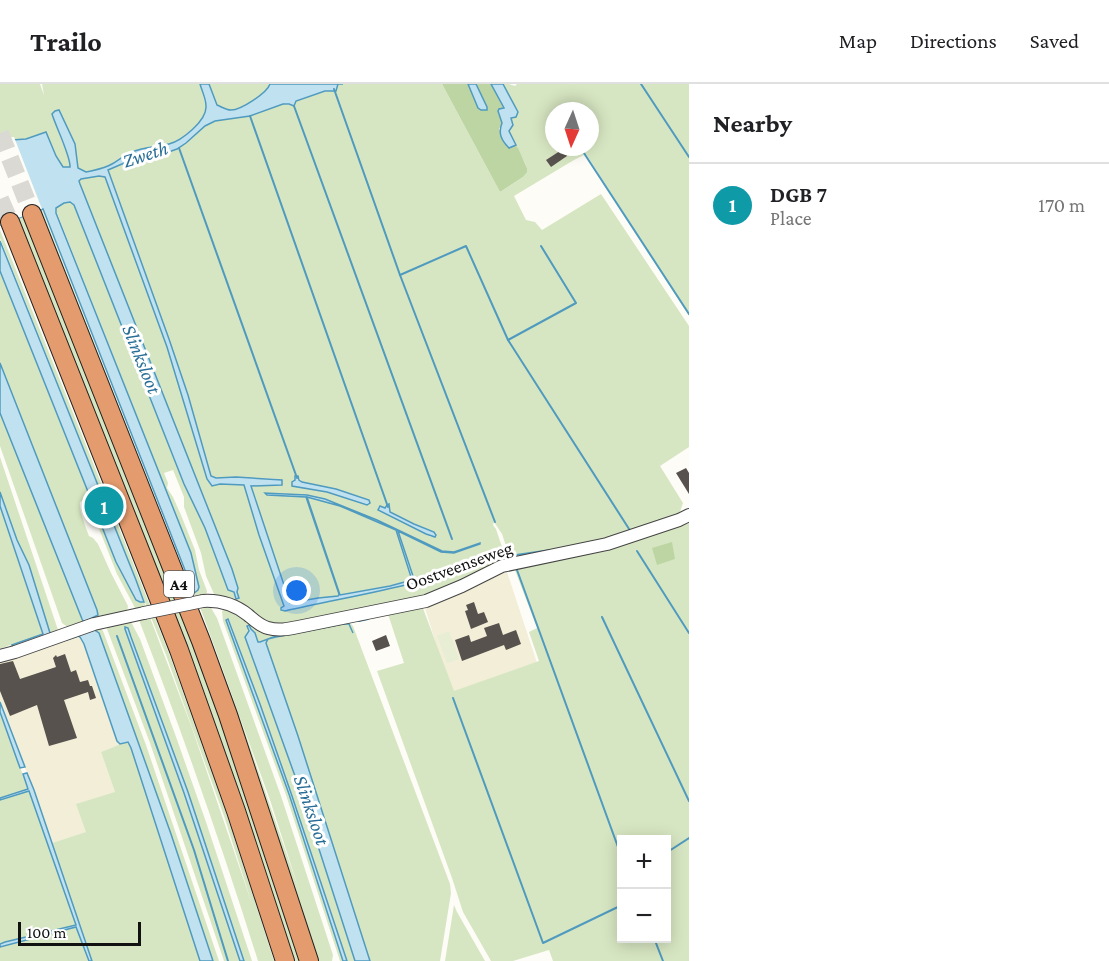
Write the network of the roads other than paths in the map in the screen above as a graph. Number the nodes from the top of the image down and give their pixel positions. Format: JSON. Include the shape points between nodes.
{"nodes":[{"id":1,"x":32,"y":214,"type":"tunnel mouth"},
{"id":2,"x":10,"y":222,"type":"tunnel mouth"},
{"id":3,"x":689,"y":515,"type":"edge"},
{"id":4,"x":0,"y":656,"type":"edge"},
{"id":5,"x":285,"y":961,"type":"edge"},
{"id":6,"x":309,"y":961,"type":"edge"}],
"edges":[{"from":1,"to":6,"type":"highway","number":"A4","via":[[201,641]]},
{"from":2,"to":5,"type":"highway","number":"A4","via":[[179,650]]},
{"from":3,"to":4,"type":"street","name":"Oostveenseweg","bridge":true,"via":[[607,544],[502,566],[426,601],[282,629],[259,624],[234,606],[203,602],[102,622]]}]}
